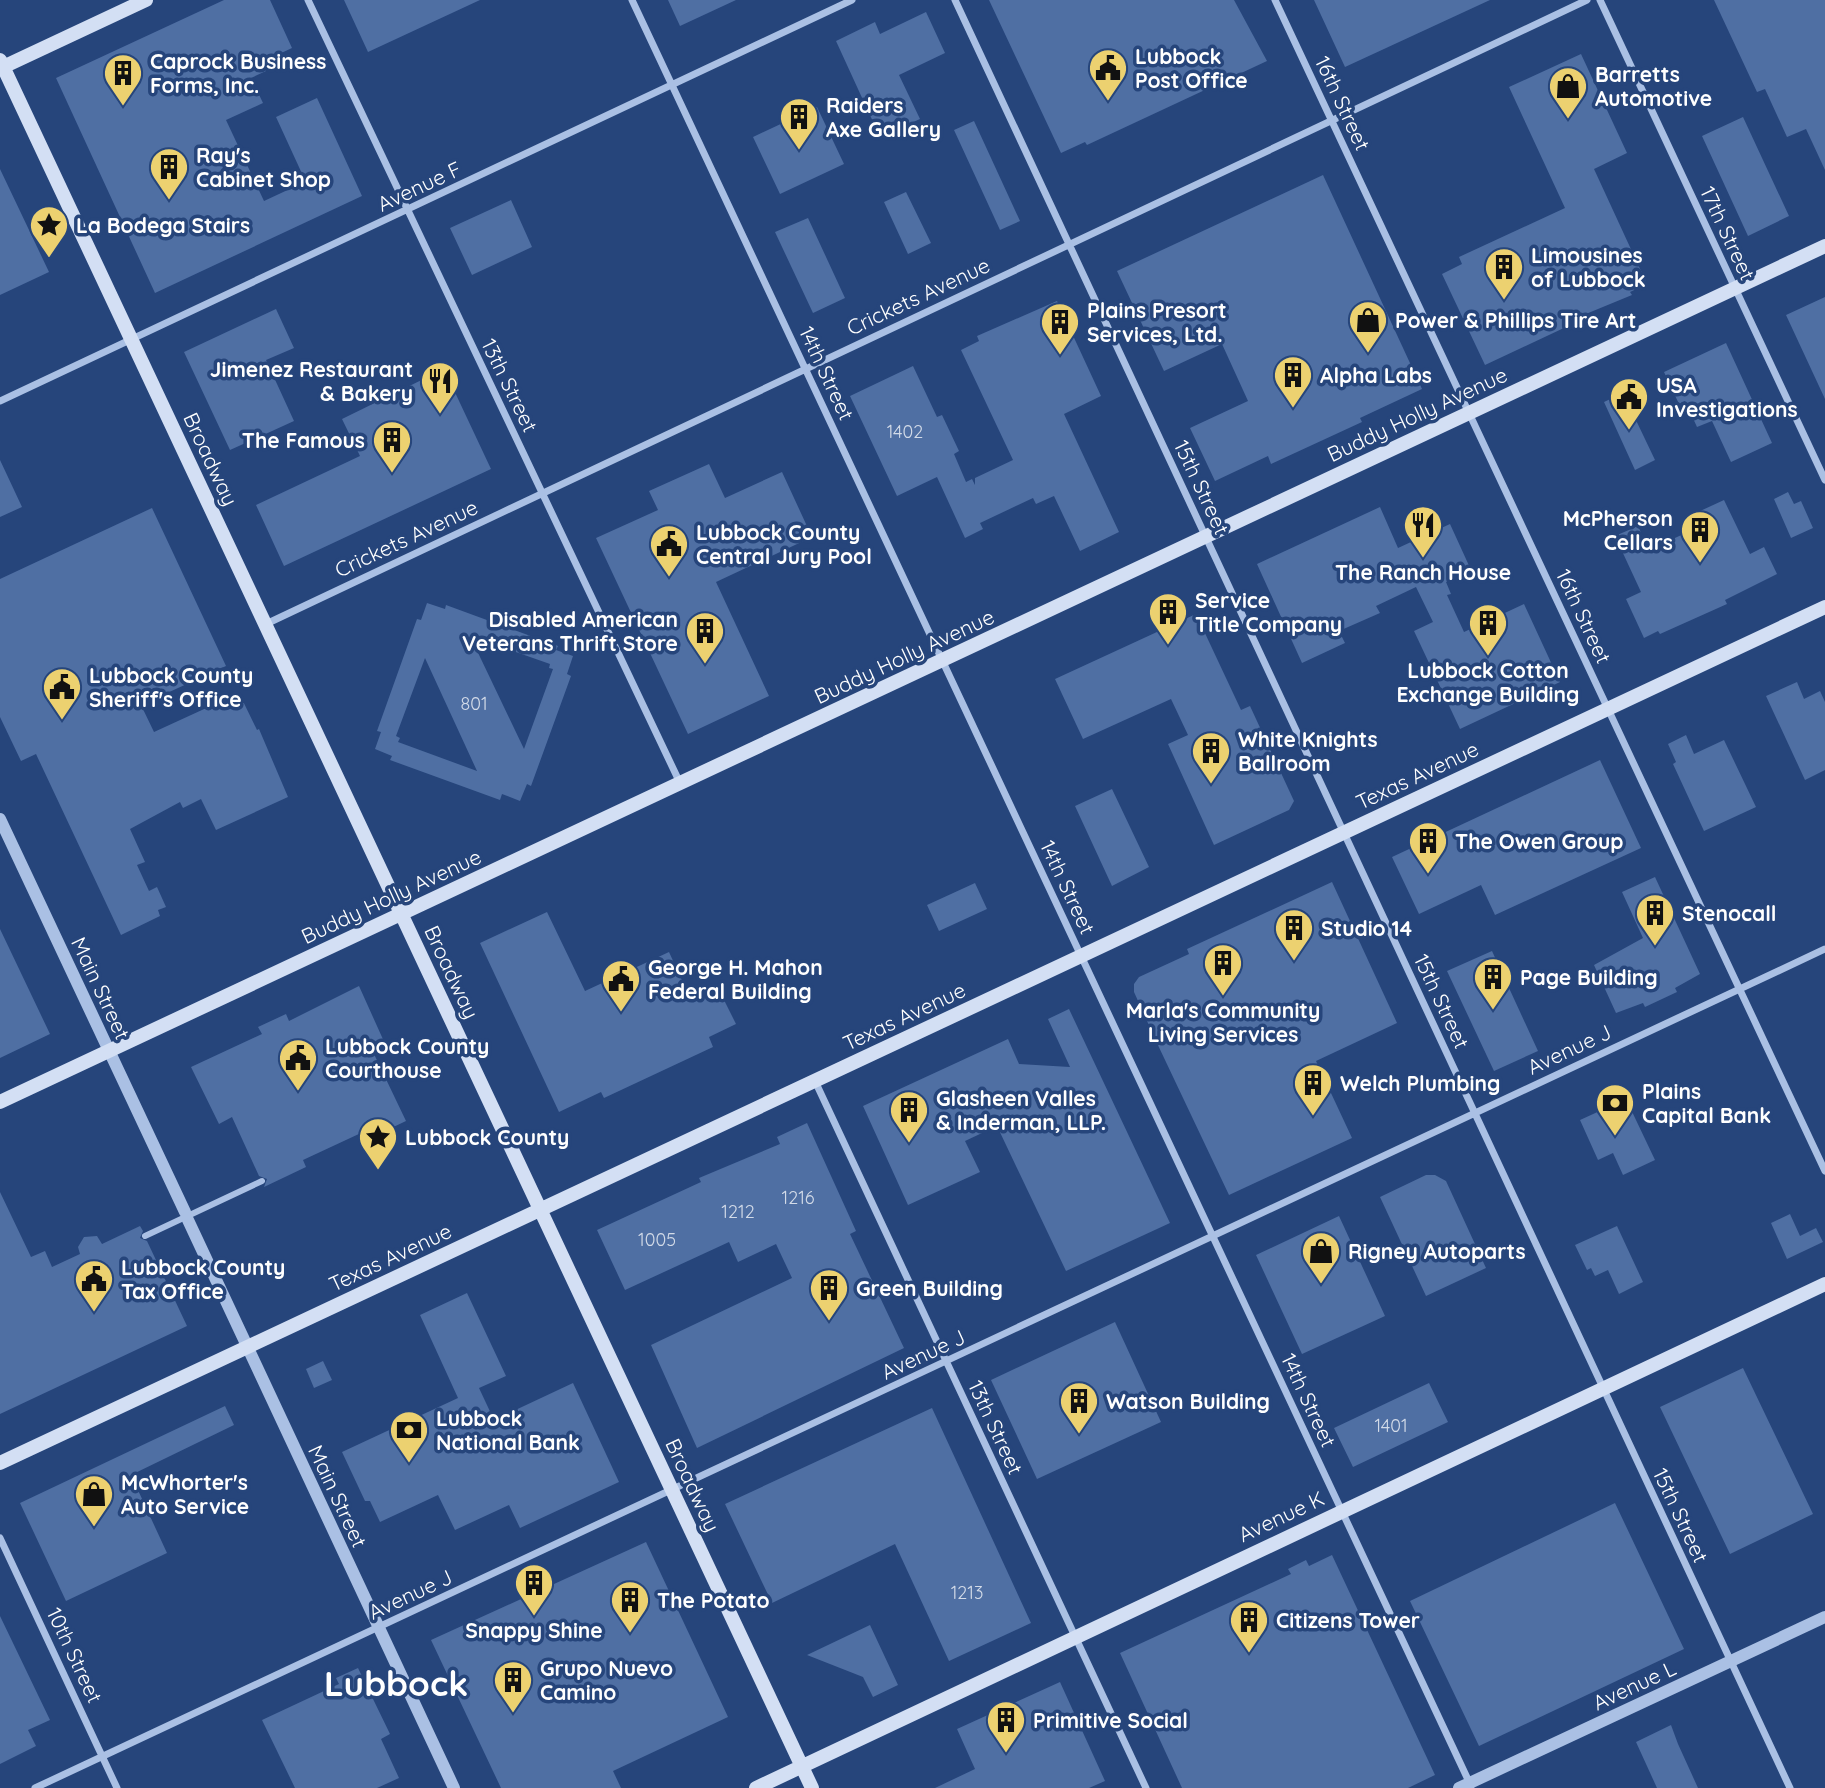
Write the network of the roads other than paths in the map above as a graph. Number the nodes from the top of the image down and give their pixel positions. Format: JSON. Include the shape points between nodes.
{"nodes":[{"id":1,"x":146,"y":0,"type":"edge"},
{"id":2,"x":307,"y":0,"type":"edge"},
{"id":3,"x":632,"y":0,"type":"edge"},
{"id":4,"x":852,"y":0,"type":"edge"},
{"id":5,"x":955,"y":0,"type":"edge"},
{"id":6,"x":1275,"y":0,"type":"edge"},
{"id":7,"x":1587,"y":0,"type":"edge"},
{"id":8,"x":1600,"y":0,"type":"edge"},
{"id":9,"x":1,"y":65,"type":"edge"},
{"id":10,"x":672,"y":86,"type":"junction"},
{"id":11,"x":1331,"y":120,"type":"junction"},
{"id":12,"x":408,"y":211,"type":"junction"},
{"id":13,"x":1069,"y":244,"type":"junction"},
{"id":14,"x":1825,"y":246,"type":"edge"},
{"id":15,"x":1735,"y":288,"type":"junction"},
{"id":16,"x":131,"y":340,"type":"junction"},
{"id":17,"x":805,"y":369,"type":"junction"},
{"id":18,"x":0,"y":401,"type":"edge"},
{"id":19,"x":1469,"y":413,"type":"junction"},
{"id":20,"x":1825,"y":480,"type":"edge"},
{"id":21,"x":542,"y":493,"type":"junction"},
{"id":22,"x":1206,"y":537,"type":"junction"},
{"id":23,"x":1825,"y":607,"type":"edge"},
{"id":24,"x":265,"y":624,"type":"junction"},
{"id":25,"x":943,"y":662,"type":"junction"},
{"id":26,"x":1608,"y":709,"type":"junction"},
{"id":27,"x":681,"y":785,"type":"junction"},
{"id":28,"x":0,"y":819,"type":"edge"},
{"id":29,"x":1344,"y":833,"type":"junction"},
{"id":30,"x":402,"y":915,"type":"junction"},
{"id":31,"x":1825,"y":949,"type":"edge"},
{"id":32,"x":1081,"y":956,"type":"junction"},
{"id":33,"x":1739,"y":989,"type":"junction"},
{"id":34,"x":109,"y":1051,"type":"junction"},
{"id":35,"x":815,"y":1081,"type":"junction"},
{"id":36,"x":0,"y":1102,"type":"edge"},
{"id":37,"x":1475,"y":1113,"type":"junction"},
{"id":38,"x":1825,"y":1171,"type":"edge"},
{"id":39,"x":262,"y":1181,"type":"dead end"},
{"id":40,"x":540,"y":1209,"type":"junction"},
{"id":41,"x":145,"y":1236,"type":"dead end"},
{"id":42,"x":1213,"y":1236,"type":"junction"},
{"id":43,"x":1825,"y":1284,"type":"edge"},
{"id":44,"x":247,"y":1347,"type":"junction"},
{"id":45,"x":947,"y":1362,"type":"junction"},
{"id":46,"x":1603,"y":1388,"type":"junction"},
{"id":47,"x":0,"y":1463,"type":"edge"},
{"id":48,"x":673,"y":1491,"type":"junction"},
{"id":49,"x":1341,"y":1511,"type":"junction"},
{"id":50,"x":0,"y":1538,"type":"edge"},
{"id":51,"x":1825,"y":1617,"type":"edge"},
{"id":52,"x":379,"y":1628,"type":"junction"},
{"id":53,"x":1075,"y":1636,"type":"junction"},
{"id":54,"x":1731,"y":1661,"type":"junction"},
{"id":55,"x":103,"y":1756,"type":"junction"},
{"id":56,"x":802,"y":1767,"type":"junction"},
{"id":57,"x":1467,"y":1786,"type":"edge"},
{"id":58,"x":34,"y":1788,"type":"edge"},
{"id":59,"x":117,"y":1788,"type":"edge"},
{"id":60,"x":454,"y":1788,"type":"edge"},
{"id":61,"x":756,"y":1788,"type":"edge"},
{"id":62,"x":812,"y":1788,"type":"edge"},
{"id":63,"x":1146,"y":1788,"type":"edge"},
{"id":64,"x":1790,"y":1788,"type":"edge"}],
"edges":[{"from":1,"to":9,"type":"main road"},
{"from":2,"to":12,"type":"street","name":"13th Street"},
{"from":3,"to":10,"type":"street","name":"14th Street"},
{"from":4,"to":10,"type":"street","name":"Avenue F"},
{"from":5,"to":13,"type":"street","name":"15th Street"},
{"from":6,"to":11,"type":"street","name":"16th Street"},
{"from":7,"to":11,"type":"street","name":"Crickets Avenue"},
{"from":8,"to":15,"type":"street","name":"17th Street"},
{"from":9,"to":16,"type":"main road","name":"Broadway"},
{"from":10,"to":12,"type":"street","name":"Avenue F"},
{"from":10,"to":17,"type":"street","name":"14th Street"},
{"from":11,"to":13,"type":"street","name":"Crickets Avenue"},
{"from":11,"to":19,"type":"street","name":"16th Street"},
{"from":12,"to":16,"type":"street","name":"Avenue F"},
{"from":12,"to":21,"type":"street","name":"13th Street"},
{"from":13,"to":17,"type":"street","name":"Crickets Avenue"},
{"from":13,"to":22,"type":"street","name":"15th Street"},
{"from":14,"to":15,"type":"main road","name":"Buddy Holly Avenue"},
{"from":15,"to":19,"type":"main road","name":"Buddy Holly Avenue"},
{"from":15,"to":20,"type":"street","name":"17th Street"},
{"from":16,"to":18,"type":"street","name":"Avenue F"},
{"from":16,"to":24,"type":"main road","name":"Broadway"},
{"from":17,"to":21,"type":"street","name":"Crickets Avenue"},
{"from":17,"to":25,"type":"street","name":"14th Street"},
{"from":19,"to":22,"type":"main road","name":"Buddy Holly Avenue"},
{"from":19,"to":26,"type":"street","name":"16th Street"},
{"from":21,"to":24,"type":"street","name":"Crickets Avenue"},
{"from":21,"to":27,"type":"street","name":"13th Street"},
{"from":22,"to":25,"type":"main road","name":"Buddy Holly Avenue"},
{"from":22,"to":29,"type":"street","name":"15th Street"},
{"from":23,"to":26,"type":"main road","name":"Texas Avenue"},
{"from":24,"to":30,"type":"main road","name":"Broadway"},
{"from":25,"to":27,"type":"main road","name":"Buddy Holly Avenue"},
{"from":25,"to":32,"type":"street","name":"14th Street"},
{"from":26,"to":29,"type":"main road","name":"Texas Avenue"},
{"from":26,"to":33,"type":"street","name":"16th Street"},
{"from":27,"to":30,"type":"main road","name":"Buddy Holly Avenue"},
{"from":28,"to":34,"type":"street","name":"Main Street"},
{"from":29,"to":32,"type":"main road","name":"Texas Avenue"},
{"from":29,"to":37,"type":"street","name":"15th Street"},
{"from":30,"to":34,"type":"main road","name":"Buddy Holly Avenue"},
{"from":30,"to":40,"type":"main road","name":"Broadway"},
{"from":31,"to":33,"type":"street","name":"Avenue J"},
{"from":32,"to":35,"type":"main road","name":"Texas Avenue"},
{"from":32,"to":42,"type":"street","name":"14th Street"},
{"from":33,"to":37,"type":"street","name":"Avenue J"},
{"from":33,"to":38,"type":"street","name":"16th Street"},
{"from":34,"to":36,"type":"main road","name":"Buddy Holly Avenue"},
{"from":34,"to":44,"type":"street","name":"Main Street"},
{"from":35,"to":40,"type":"main road","name":"Texas Avenue"},
{"from":35,"to":45,"type":"street","name":"13th Street"},
{"from":37,"to":42,"type":"street","name":"Avenue J"},
{"from":37,"to":46,"type":"street","name":"15th Street"},
{"from":39,"to":41,"type":"street","bridge":true},
{"from":40,"to":44,"type":"main road","name":"Texas Avenue"},
{"from":40,"to":48,"type":"main road","name":"Broadway"},
{"from":42,"to":45,"type":"street","name":"Avenue J"},
{"from":42,"to":49,"type":"street","name":"14th Street"},
{"from":43,"to":46,"type":"main road","name":"Avenue K"},
{"from":44,"to":47,"type":"main road","name":"Texas Avenue"},
{"from":44,"to":52,"type":"street","name":"Main Street"},
{"from":45,"to":48,"type":"street","name":"Avenue J"},
{"from":45,"to":53,"type":"street","name":"13th Street"},
{"from":46,"to":49,"type":"main road","name":"Avenue K"},
{"from":46,"to":54,"type":"street","name":"15th Street"},
{"from":48,"to":52,"type":"street","name":"Avenue J"},
{"from":48,"to":56,"type":"main road","name":"Broadway"},
{"from":49,"to":53,"type":"main road","name":"Avenue K"},
{"from":49,"to":57,"type":"street","name":"14th Street"},
{"from":50,"to":55,"type":"street","name":"10th Street"},
{"from":51,"to":54,"type":"street","name":"Avenue L"},
{"from":52,"to":55,"type":"street","name":"Avenue J"},
{"from":52,"to":60,"type":"street","name":"Main Street"},
{"from":53,"to":56,"type":"main road","name":"Avenue K"},
{"from":53,"to":63,"type":"street","name":"13th Street"},
{"from":54,"to":57,"type":"street","name":"Avenue L"},
{"from":54,"to":64,"type":"street","name":"15th Street"},
{"from":55,"to":58,"type":"street","name":"Avenue J"},
{"from":55,"to":59,"type":"street","name":"10th Street"},
{"from":56,"to":61,"type":"main road","name":"Avenue K"},
{"from":56,"to":62,"type":"main road","name":"Broadway"}]}
